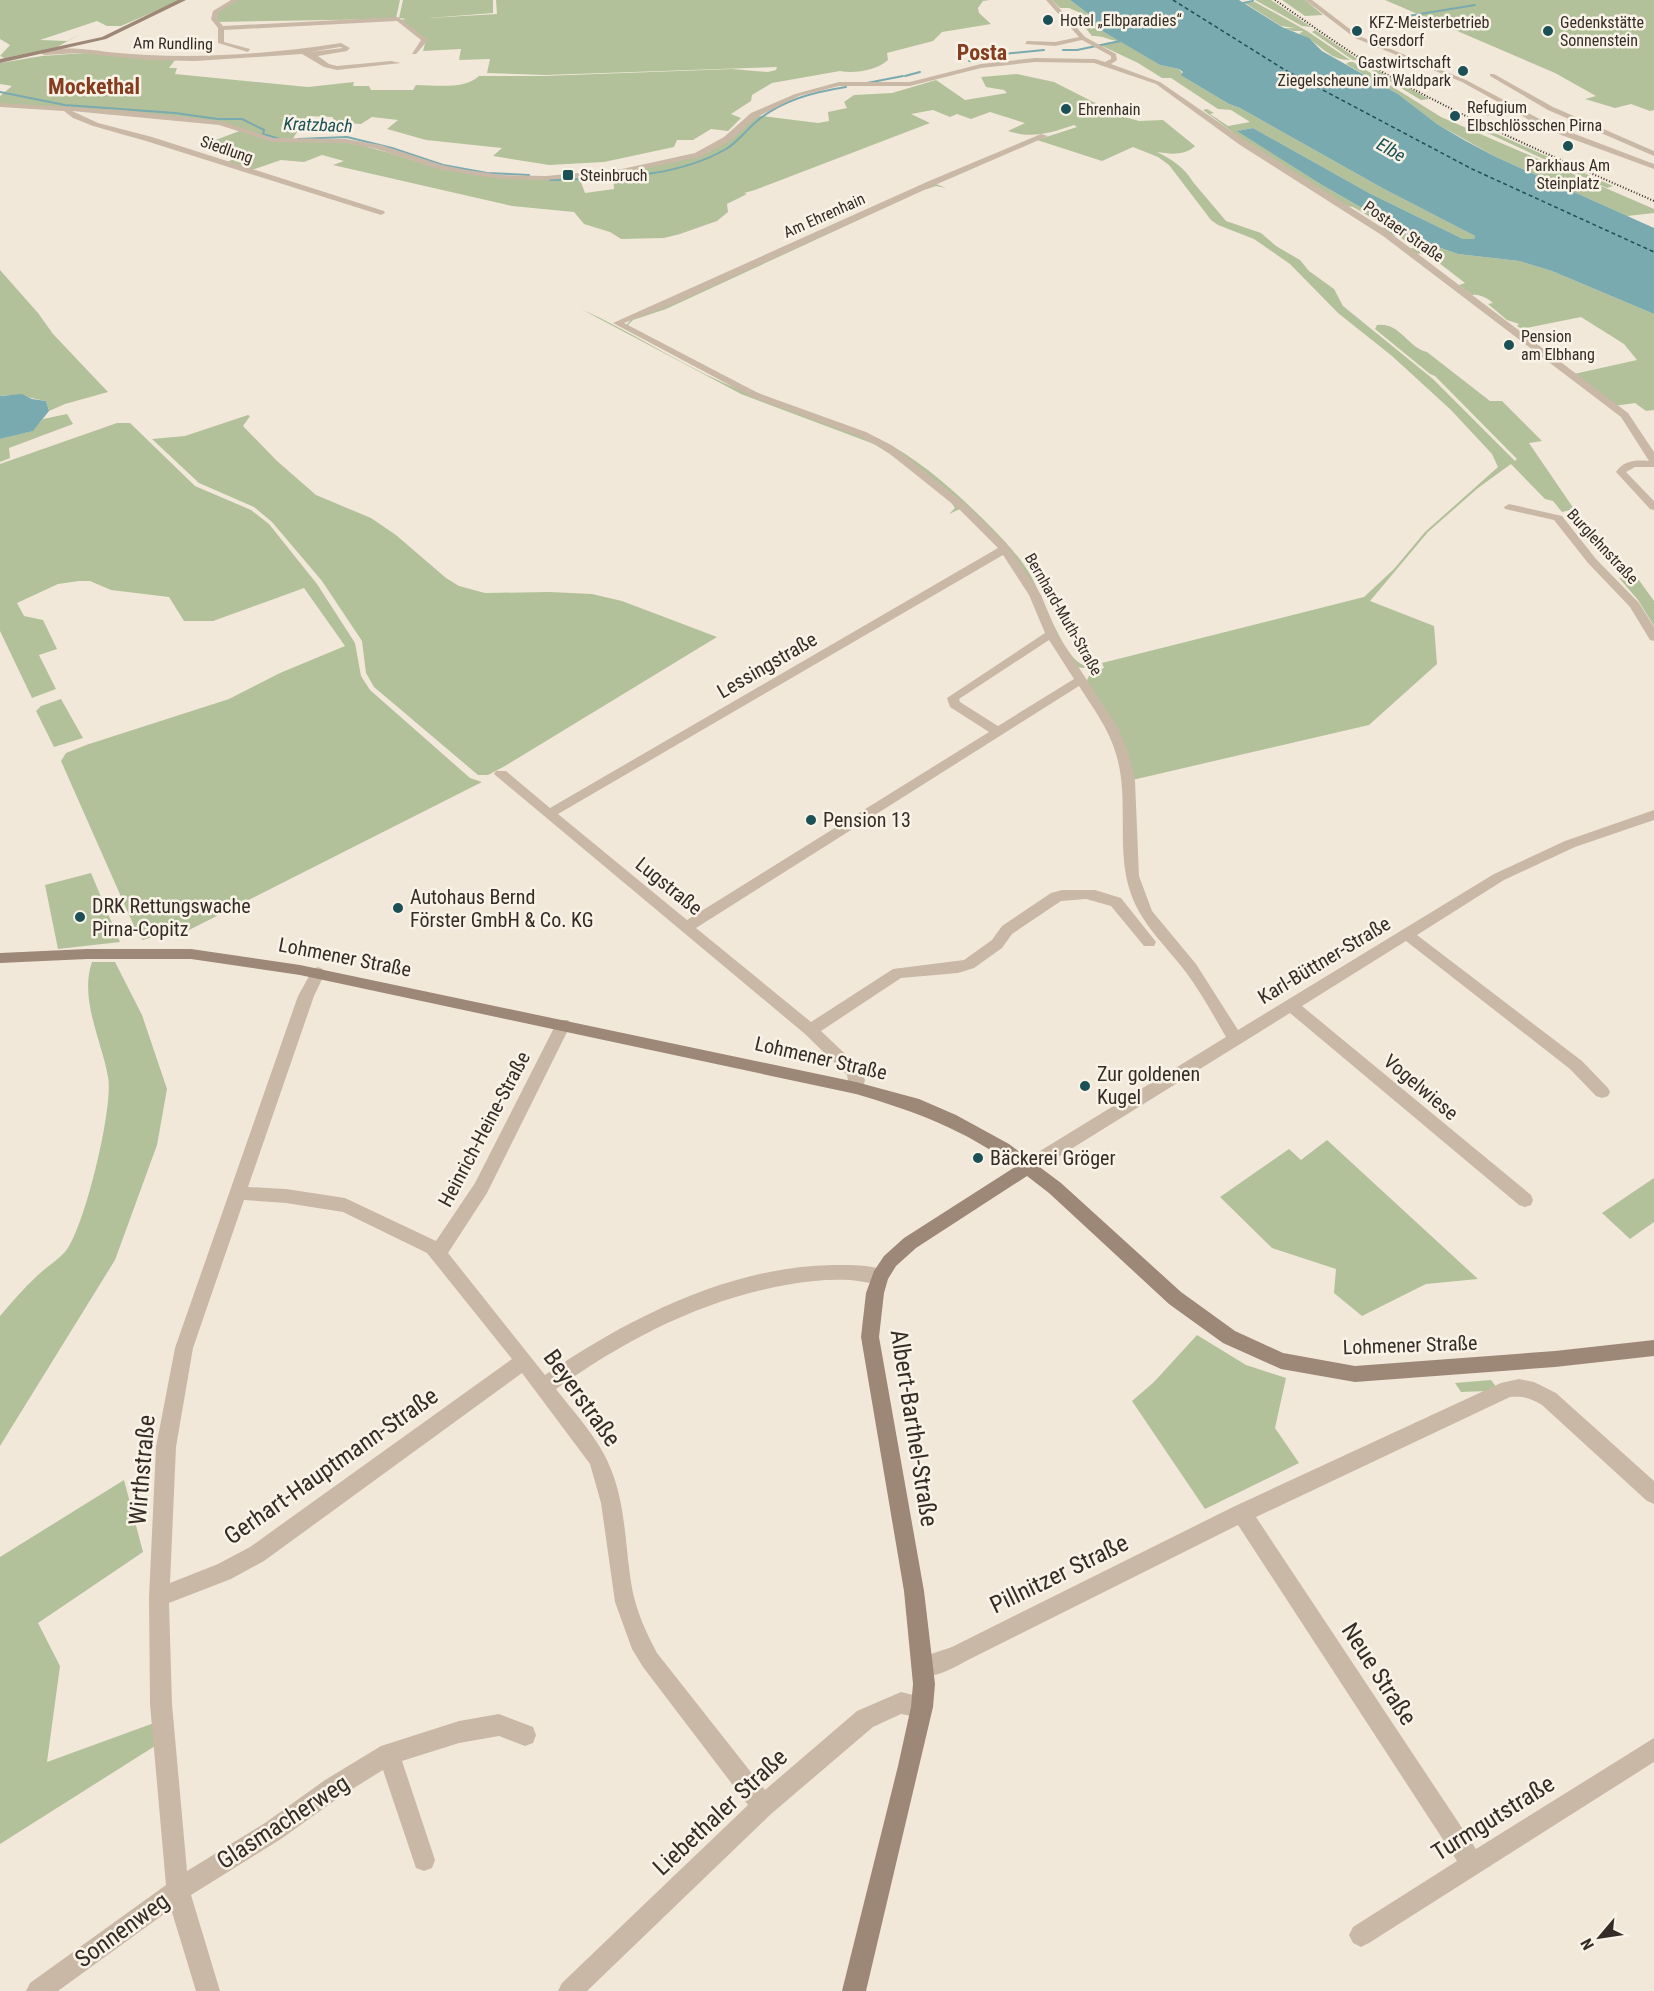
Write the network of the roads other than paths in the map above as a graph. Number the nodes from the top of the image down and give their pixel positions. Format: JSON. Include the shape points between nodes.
{"nodes":[{"id":1,"x":183,"y":0,"type":"edge"},
{"id":2,"x":236,"y":0,"type":"edge"},
{"id":3,"x":1049,"y":0,"type":"edge"},
{"id":4,"x":1308,"y":0,"type":"edge"},
{"id":5,"x":221,"y":28,"type":"junction"},
{"id":6,"x":240,"y":29,"type":"junction"},
{"id":7,"x":221,"y":37,"type":"junction"},
{"id":8,"x":1083,"y":38,"type":"junction"},
{"id":9,"x":1027,"y":43,"type":"dead end"},
{"id":10,"x":72,"y":47,"type":"junction"},
{"id":11,"x":80,"y":51,"type":"junction"},
{"id":12,"x":302,"y":52,"type":"junction"},
{"id":13,"x":44,"y":53,"type":"junction"},
{"id":14,"x":284,"y":53,"type":"junction"},
{"id":15,"x":414,"y":53,"type":"dead end"},
{"id":16,"x":315,"y":55,"type":"junction"},
{"id":17,"x":0,"y":62,"type":"edge"},
{"id":18,"x":398,"y":63,"type":"dead end"},
{"id":19,"x":1107,"y":64,"type":"junction"},
{"id":20,"x":1492,"y":75,"type":"dead end"},
{"id":21,"x":1504,"y":84,"type":"junction"},
{"id":22,"x":1477,"y":87,"type":"junction"},
{"id":23,"x":0,"y":105,"type":"edge"},
{"id":24,"x":65,"y":109,"type":"junction"},
{"id":25,"x":1551,"y":109,"type":"junction"},
{"id":26,"x":90,"y":110,"type":"junction"},
{"id":27,"x":1516,"y":111,"type":"junction"},
{"id":28,"x":1489,"y":114,"type":"dead end"},
{"id":29,"x":77,"y":117,"type":"junction"},
{"id":30,"x":1044,"y":136,"type":"dead end"},
{"id":31,"x":1654,"y":154,"type":"edge"},
{"id":32,"x":1654,"y":167,"type":"edge"},
{"id":33,"x":381,"y":213,"type":"dead end"},
{"id":34,"x":617,"y":323,"type":"joint"},
{"id":35,"x":1654,"y":462,"type":"edge"},
{"id":36,"x":1509,"y":507,"type":"dead end"},
{"id":37,"x":1654,"y":507,"type":"edge"},
{"id":38,"x":1005,"y":549,"type":"junction"},
{"id":39,"x":1051,"y":634,"type":"junction"},
{"id":40,"x":1654,"y":636,"type":"edge"},
{"id":41,"x":1080,"y":680,"type":"junction"},
{"id":42,"x":998,"y":732,"type":"junction"},
{"id":43,"x":501,"y":774,"type":"dead end"},
{"id":44,"x":549,"y":814,"type":"junction"},
{"id":45,"x":1654,"y":815,"type":"edge"},
{"id":46,"x":687,"y":927,"type":"junction"},
{"id":47,"x":1406,"y":934,"type":"junction"},
{"id":48,"x":1149,"y":942,"type":"dead end"},
{"id":49,"x":0,"y":958,"type":"edge"},
{"id":50,"x":318,"y":973,"type":"junction"},
{"id":51,"x":1291,"y":1005,"type":"junction"},
{"id":52,"x":563,"y":1024,"type":"junction"},
{"id":53,"x":810,"y":1030,"type":"junction"},
{"id":54,"x":1235,"y":1038,"type":"junction"},
{"id":55,"x":856,"y":1088,"type":"junction"},
{"id":56,"x":1602,"y":1092,"type":"dead end"},
{"id":57,"x":1028,"y":1167,"type":"junction"},
{"id":58,"x":237,"y":1193,"type":"junction"},
{"id":59,"x":1525,"y":1200,"type":"dead end"},
{"id":60,"x":439,"y":1252,"type":"junction"},
{"id":61,"x":880,"y":1276,"type":"junction"},
{"id":62,"x":1654,"y":1348,"type":"edge"},
{"id":63,"x":524,"y":1361,"type":"junction"},
{"id":64,"x":543,"y":1387,"type":"junction"},
{"id":65,"x":1654,"y":1494,"type":"edge"},
{"id":66,"x":1242,"y":1513,"type":"junction"},
{"id":67,"x":159,"y":1597,"type":"junction"},
{"id":68,"x":923,"y":1666,"type":"junction"},
{"id":69,"x":922,"y":1707,"type":"junction"},
{"id":70,"x":525,"y":1735,"type":"dead end"},
{"id":71,"x":1654,"y":1749,"type":"edge"},
{"id":72,"x":389,"y":1754,"type":"junction"},
{"id":73,"x":763,"y":1806,"type":"junction"},
{"id":74,"x":424,"y":1860,"type":"dead end"},
{"id":75,"x":1472,"y":1863,"type":"junction"},
{"id":76,"x":178,"y":1890,"type":"junction"},
{"id":77,"x":1362,"y":1935,"type":"dead end"},
{"id":78,"x":38,"y":1991,"type":"edge"},
{"id":79,"x":208,"y":1991,"type":"edge"},
{"id":80,"x":570,"y":1991,"type":"edge"},
{"id":81,"x":854,"y":1991,"type":"edge"}],
"edges":[{"from":1,"to":10,"type":"main road","via":[[119,33]]},
{"from":2,"to":5,"type":"street","via":[[214,14]]},
{"from":3,"to":8,"type":"street"},
{"from":4,"to":22,"type":"street","via":[[1358,37]]},
{"from":5,"to":6,"type":"street"},
{"from":5,"to":7,"type":"street"},
{"from":6,"to":7,"type":"street"},
{"from":6,"to":15,"type":"street","via":[[398,19],[425,40]]},
{"from":7,"to":14,"type":"street","via":[[225,45],[254,52]]},
{"from":8,"to":9,"type":"street"},
{"from":8,"to":19,"type":"street","via":[[1114,56]]},
{"from":10,"to":11,"type":"street"},
{"from":10,"to":13,"type":"main road"},
{"from":11,"to":13,"type":"street","name":"Am Rundling"},
{"from":11,"to":14,"type":"street","name":"Am Rundling","via":[[175,59]]},
{"from":12,"to":14,"type":"street","name":"Am Rundling"},
{"from":12,"to":16,"type":"street","name":"Am Rundling"},
{"from":12,"to":16,"type":"street","name":"Am Rundling","via":[[338,45],[347,48]]},
{"from":13,"to":17,"type":"main road"},
{"from":16,"to":18,"type":"street","name":"Am Rundling","via":[[323,64],[335,68]]},
{"from":19,"to":26,"type":"street","name":"Postaer Straße","via":[[1069,59],[990,65],[903,84],[845,83],[790,97],[754,115],[728,140],[697,155],[622,171],[546,178],[467,172],[353,142],[272,140],[220,123]]},
{"from":19,"to":35,"type":"street","name":"Postaer Straße","via":[[1158,82],[1227,132],[1386,234],[1625,415]]},
{"from":20,"to":21,"type":"street"},
{"from":21,"to":22,"type":"street"},
{"from":21,"to":25,"type":"street"},
{"from":22,"to":27,"type":"street"},
{"from":23,"to":24,"type":"street","name":"Postaer Straße"},
{"from":24,"to":26,"type":"street","name":"Postaer Straße"},
{"from":24,"to":29,"type":"street","name":"Siedlung"},
{"from":25,"to":27,"type":"street"},
{"from":25,"to":31,"type":"street"},
{"from":26,"to":29,"type":"street"},
{"from":27,"to":28,"type":"street"},
{"from":27,"to":32,"type":"street"},
{"from":29,"to":33,"type":"street","name":"Siedlung"},
{"from":30,"to":34,"type":"street","name":"Am Ehrenhain"},
{"from":34,"to":38,"type":"street","name":"Bernhard-Muth-Straße","via":[[755,395],[862,434],[889,448],[957,502]]},
{"from":35,"to":37,"type":"street","via":[[1625,466],[1621,472]]},
{"from":36,"to":40,"type":"street","name":"Burglehnstraße","via":[[1558,518],[1592,561],[1635,605]]},
{"from":38,"to":39,"type":"street","name":"Bernhard-Muth-Straße","via":[[1035,595]]},
{"from":38,"to":44,"type":"street","name":"Lessingstraße"},
{"from":39,"to":41,"type":"street","name":"Bernhard-Muth-Straße"},
{"from":39,"to":42,"type":"street","via":[[953,698],[954,704]]},
{"from":41,"to":42,"type":"street"},
{"from":41,"to":54,"type":"street","name":"Bernhard-Muth-Straße","via":[[1112,728],[1123,754],[1128,781],[1132,876],[1138,895],[1146,913],[1191,968]]},
{"from":42,"to":46,"type":"street"},
{"from":43,"to":44,"type":"street","name":"Lugstraße"},
{"from":44,"to":46,"type":"street","name":"Lugstraße"},
{"from":45,"to":47,"type":"street","name":"Karl-Büttner-Straße","via":[[1590,836],[1515,868]]},
{"from":46,"to":53,"type":"street","name":"Lugstraße"},
{"from":47,"to":51,"type":"street","name":"Karl-Büttner-Straße"},
{"from":47,"to":56,"type":"street","via":[[1576,1065]]},
{"from":48,"to":53,"type":"street","via":[[1116,902],[1092,895],[1065,894],[1007,930],[997,944],[969,964],[898,973]]},
{"from":49,"to":50,"type":"main road","name":"Lohmener Straße","via":[[191,954]]},
{"from":50,"to":52,"type":"main road","name":"Lohmener Straße"},
{"from":50,"to":58,"type":"street","name":"Wirthstraße","via":[[306,996]]},
{"from":51,"to":54,"type":"street","name":"Karl-Büttner-Straße"},
{"from":51,"to":59,"type":"street","name":"Vogelwiese"},
{"from":52,"to":55,"type":"main road","name":"Lohmener Straße"},
{"from":52,"to":60,"type":"street","name":"Heinrich-Heine-Straße","via":[[481,1188]]},
{"from":53,"to":55,"type":"street","name":"Lugstraße","via":[[853,1071]]},
{"from":54,"to":57,"type":"street","name":"Karl-Büttner-Straße"},
{"from":55,"to":57,"type":"main road","name":"Lohmener Straße","via":[[913,1104],[950,1120]]},
{"from":57,"to":61,"type":"main road","name":"Albert-Barthel-Straße","via":[[917,1238]]},
{"from":57,"to":62,"type":"main road","name":"Lohmener Straße","via":[[1175,1298],[1229,1337],[1281,1361],[1355,1374]]},
{"from":58,"to":60,"type":"street","name":"Beyerstraße","via":[[345,1205]]},
{"from":58,"to":67,"type":"street","name":"Wirthstraße","via":[[184,1348],[168,1425]]},
{"from":60,"to":63,"type":"street","name":"Beyerstraße"},
{"from":61,"to":64,"type":"street","via":[[829,1273],[754,1284],[632,1331]]},
{"from":61,"to":68,"type":"main road","name":"Albert-Barthel-Straße","via":[[870,1337]]},
{"from":63,"to":64,"type":"street","name":"Beyerstraße"},
{"from":63,"to":67,"type":"street","name":"Gerhart-Hauptmann-Straße","via":[[256,1554],[224,1572]]},
{"from":64,"to":73,"type":"street","name":"Beyerstraße","via":[[604,1473],[610,1489],[621,1583],[639,1641]]},
{"from":65,"to":66,"type":"street","name":"Pillnitzer Straße","via":[[1549,1399],[1521,1387],[1508,1389]]},
{"from":66,"to":68,"type":"street","name":"Pillnitzer Straße","via":[[959,1654]]},
{"from":66,"to":75,"type":"street","name":"Neue Straße"},
{"from":67,"to":76,"type":"street","name":"Wirthstraße","via":[[161,1704]]},
{"from":68,"to":69,"type":"main road"},
{"from":69,"to":73,"type":"street","name":"Liebethaler Straße","via":[[901,1703],[865,1719]]},
{"from":69,"to":81,"type":"main road"},
{"from":70,"to":72,"type":"street","name":"Glasmacherweg","via":[[499,1725],[459,1732]]},
{"from":71,"to":75,"type":"street","name":"Turmgutstraße"},
{"from":72,"to":74,"type":"street"},
{"from":72,"to":76,"type":"street","name":"Glasmacherweg"},
{"from":73,"to":80,"type":"street","name":"Liebethaler Straße"},
{"from":75,"to":77,"type":"street","name":"Turmgutstraße"},
{"from":76,"to":78,"type":"street","name":"Sonnenweg"},
{"from":76,"to":79,"type":"street","name":"Wirthstraße"}]}
